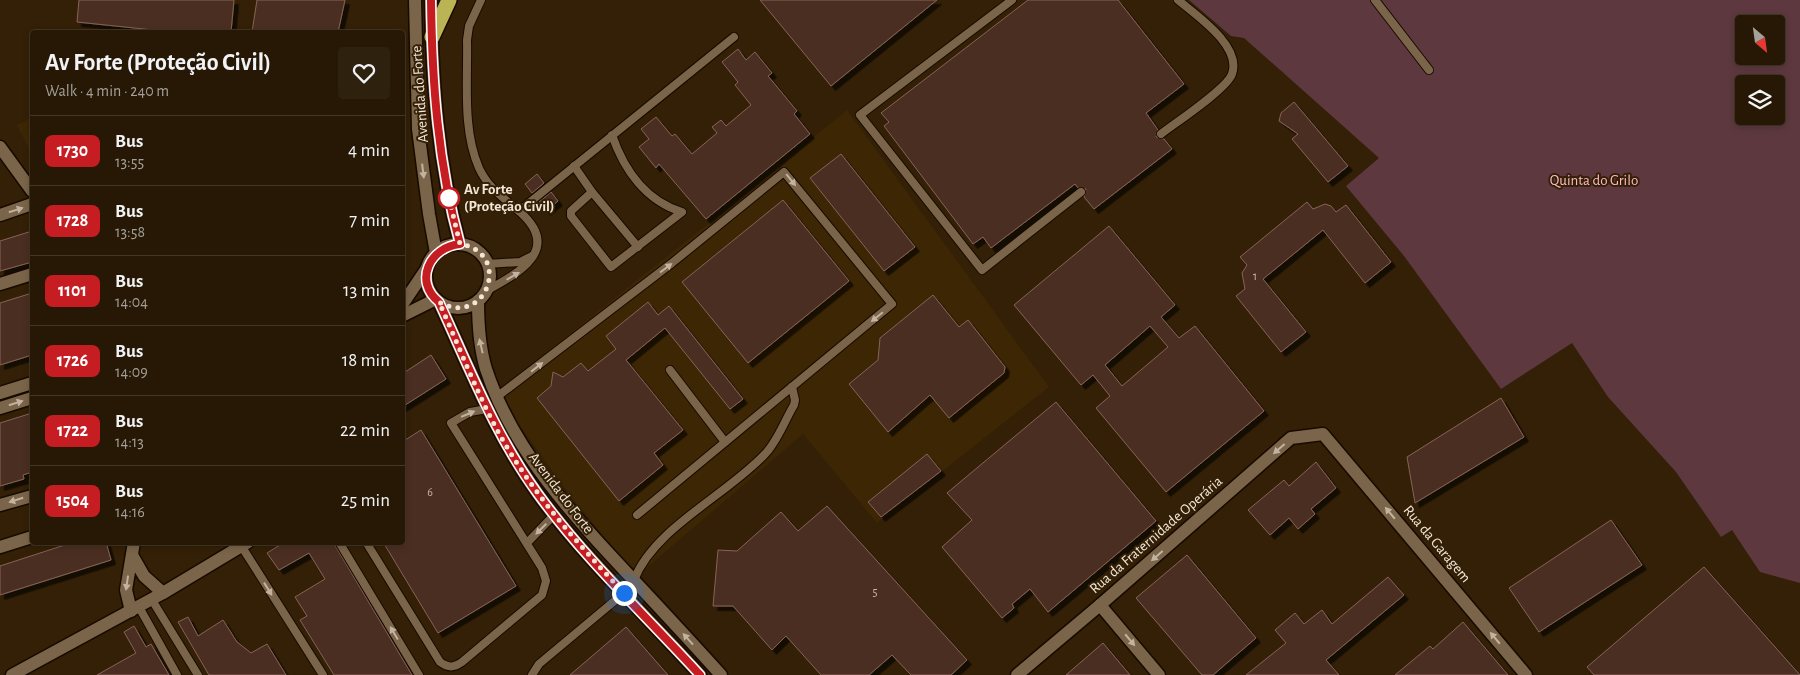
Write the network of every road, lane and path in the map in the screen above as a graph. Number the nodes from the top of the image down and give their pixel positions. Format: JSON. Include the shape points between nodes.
{"nodes":[{"id":1,"x":415,"y":0,"type":"edge"},
{"id":2,"x":431,"y":0,"type":"edge"},
{"id":3,"x":449,"y":0,"type":"edge"},
{"id":4,"x":480,"y":0,"type":"edge"},
{"id":5,"x":1012,"y":0,"type":"edge"},
{"id":6,"x":1178,"y":0,"type":"edge"},
{"id":7,"x":1374,"y":0,"type":"edge"},
{"id":8,"x":432,"y":37,"type":"junction"},
{"id":9,"x":734,"y":37,"type":"dead end"},
{"id":10,"x":1429,"y":70,"type":"dead end"},
{"id":11,"x":1161,"y":134,"type":"dead end"},
{"id":12,"x":612,"y":135,"type":"junction"},
{"id":13,"x":0,"y":147,"type":"edge"},
{"id":14,"x":574,"y":166,"type":"junction"},
{"id":15,"x":30,"y":188,"type":"edge"},
{"id":16,"x":592,"y":192,"type":"junction"},
{"id":17,"x":1081,"y":192,"type":"dead end"},
{"id":18,"x":30,"y":205,"type":"edge"},
{"id":19,"x":519,"y":211,"type":"junction"},
{"id":20,"x":0,"y":215,"type":"edge"},
{"id":21,"x":460,"y":244,"type":"junction"},
{"id":22,"x":638,"y":247,"type":"junction"},
{"id":23,"x":436,"y":253,"type":"junction"},
{"id":24,"x":534,"y":255,"type":"junction"},
{"id":25,"x":487,"y":264,"type":"junction"},
{"id":26,"x":427,"y":268,"type":"junction"},
{"id":27,"x":30,"y":275,"type":"edge"},
{"id":28,"x":0,"y":284,"type":"edge"},
{"id":29,"x":482,"y":296,"type":"junction"},
{"id":30,"x":438,"y":300,"type":"junction"},
{"id":31,"x":405,"y":301,"type":"edge"},
{"id":32,"x":405,"y":315,"type":"edge"},
{"id":33,"x":670,"y":370,"type":"dead end"},
{"id":34,"x":30,"y":384,"type":"edge"},
{"id":35,"x":792,"y":387,"type":"junction"},
{"id":36,"x":0,"y":393,"type":"edge"},
{"id":37,"x":498,"y":396,"type":"junction"},
{"id":38,"x":30,"y":399,"type":"edge"},
{"id":39,"x":0,"y":408,"type":"edge"},
{"id":40,"x":487,"y":409,"type":"junction"},
{"id":41,"x":1324,"y":434,"type":"joint"},
{"id":42,"x":725,"y":442,"type":"junction"},
{"id":43,"x":30,"y":497,"type":"edge"},
{"id":44,"x":0,"y":505,"type":"edge"},
{"id":45,"x":554,"y":515,"type":"junction"},
{"id":46,"x":637,"y":515,"type":"dead end"},
{"id":47,"x":30,"y":538,"type":"edge"},
{"id":48,"x":527,"y":543,"type":"junction"},
{"id":49,"x":245,"y":545,"type":"edge"},
{"id":50,"x":341,"y":545,"type":"edge"},
{"id":51,"x":368,"y":545,"type":"edge"},
{"id":52,"x":0,"y":547,"type":"edge"},
{"id":53,"x":133,"y":549,"type":"edge"},
{"id":54,"x":634,"y":580,"type":"junction"},
{"id":55,"x":163,"y":593,"type":"junction"},
{"id":56,"x":624,"y":593,"type":"junction"},
{"id":57,"x":152,"y":600,"type":"junction"},
{"id":58,"x":1100,"y":605,"type":"junction"},
{"id":59,"x":135,"y":609,"type":"junction"},
{"id":60,"x":12,"y":675,"type":"edge"},
{"id":61,"x":177,"y":675,"type":"edge"},
{"id":62,"x":198,"y":675,"type":"edge"},
{"id":63,"x":323,"y":675,"type":"edge"},
{"id":64,"x":419,"y":675,"type":"edge"},
{"id":65,"x":532,"y":675,"type":"edge"},
{"id":66,"x":700,"y":675,"type":"edge"},
{"id":67,"x":721,"y":675,"type":"edge"},
{"id":68,"x":1017,"y":675,"type":"edge"},
{"id":69,"x":1159,"y":675,"type":"edge"},
{"id":70,"x":1526,"y":675,"type":"edge"}],
"edges":[{"from":1,"to":23,"type":"street","name":"Avenida do Forte","one_way":true,"via":[[418,129]]},
{"from":2,"to":8,"type":"street","name":"Avenida do Forte"},
{"from":3,"to":8,"type":"highway"},
{"from":4,"to":19,"type":"lane","via":[[467,40],[470,139],[485,179],[496,193]]},
{"from":5,"to":17,"type":"lane","via":[[860,115],[982,270]]},
{"from":6,"to":11,"type":"lane","via":[[1226,45],[1233,64],[1232,75],[1216,93]]},
{"from":7,"to":10,"type":"lane"},
{"from":8,"to":21,"type":"street","name":"Avenida do Forte","via":[[437,128]]},
{"from":9,"to":12,"type":"lane"},
{"from":12,"to":14,"type":"lane"},
{"from":12,"to":22,"type":"lane","via":[[642,188],[661,203],[682,212]]},
{"from":13,"to":15,"type":"street"},
{"from":14,"to":16,"type":"lane"},
{"from":14,"to":19,"type":"lane"},
{"from":16,"to":22,"type":"lane"},
{"from":16,"to":22,"type":"lane","via":[[571,211],[571,216],[611,267]]},
{"from":20,"to":18,"type":"street","one_way":true},
{"from":19,"to":24,"type":"lane","via":[[535,232]]},
{"from":21,"to":23,"type":"street"},
{"from":21,"to":25,"type":"street","via":[[479,252]]},
{"from":23,"to":26,"type":"street"},
{"from":24,"to":25,"type":"lane","via":[[520,262]]},
{"from":29,"to":24,"type":"lane","one_way":true,"via":[[521,271]]},
{"from":25,"to":29,"type":"street","name":"Avenida do Forte","via":[[490,278]]},
{"from":26,"to":30,"type":"street","name":"Avenida do Forte","via":[[427,285]]},
{"from":26,"to":31,"type":"street"},
{"from":27,"to":28,"type":"street"},
{"from":29,"to":30,"type":"street","via":[[462,308],[446,306]]},
{"from":37,"to":29,"type":"street","name":"Avenida do Forte","one_way":true,"via":[[486,367],[480,340]]},
{"from":30,"to":32,"type":"street"},
{"from":30,"to":40,"type":"street","name":"Avenida do Forte"},
{"from":33,"to":42,"type":"lane"},
{"from":34,"to":36,"type":"street"},
{"from":37,"to":35,"type":"lane","one_way":true,"via":[[672,263],[784,172],[892,304]]},
{"from":35,"to":42,"type":"lane"},
{"from":35,"to":54,"type":"lane","via":[[794,405],[766,454],[658,543],[640,566]]},
{"from":37,"to":54,"type":"street","name":"Avenida do Forte","via":[[525,446],[549,481],[576,517]]},
{"from":39,"to":38,"type":"street","one_way":true},
{"from":40,"to":45,"type":"street","name":"Avenida do Forte","via":[[512,456]]},
{"from":48,"to":40,"type":"lane","one_way":true,"via":[[451,423],[470,412]]},
{"from":41,"to":58,"type":"street","name":"Rua da Fraternidade Operária","one_way":true,"via":[[1291,438]]},
{"from":70,"to":41,"type":"street","name":"Rua da Garagem","one_way":true},
{"from":42,"to":46,"type":"lane"},
{"from":43,"to":44,"type":"street","one_way":true},
{"from":45,"to":48,"type":"lane","one_way":true},
{"from":45,"to":56,"type":"street","name":"Avenida do Forte"},
{"from":47,"to":52,"type":"street"},
{"from":48,"to":51,"type":"lane","via":[[545,574],[542,595],[454,667],[440,662]]},
{"from":49,"to":55,"type":"street"},
{"from":49,"to":63,"type":"lane","one_way":true},
{"from":64,"to":50,"type":"lane","one_way":true},
{"from":53,"to":55,"type":"street","via":[[144,576]]},
{"from":53,"to":59,"type":"street","one_way":true,"via":[[126,590]]},
{"from":67,"to":54,"type":"street","name":"Avenida do Forte","one_way":true},
{"from":55,"to":57,"type":"street"},
{"from":56,"to":65,"type":"lane","via":[[539,664]]},
{"from":56,"to":66,"type":"street","name":"Avenida do Forte"},
{"from":57,"to":59,"type":"street"},
{"from":57,"to":62,"type":"lane"},
{"from":58,"to":68,"type":"street","name":"Rua da Fraternidade Operária"},
{"from":58,"to":69,"type":"street","one_way":true},
{"from":59,"to":60,"type":"street"},
{"from":59,"to":61,"type":"lane"}]}
